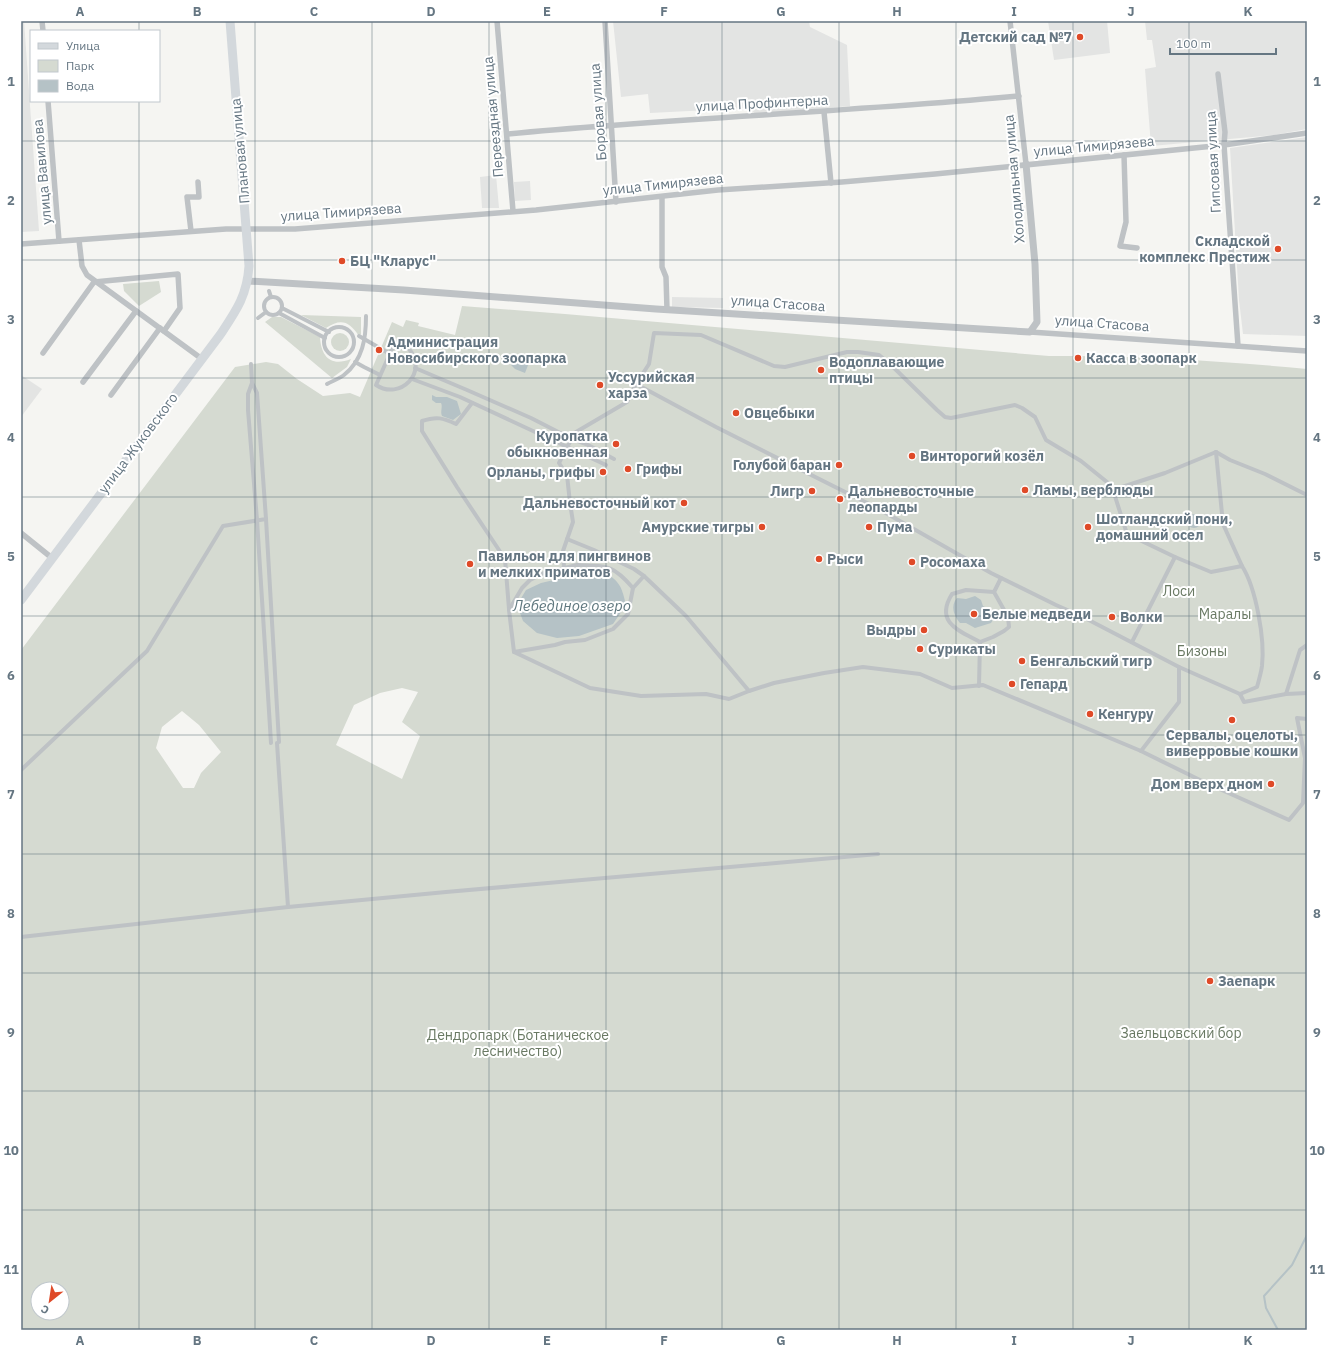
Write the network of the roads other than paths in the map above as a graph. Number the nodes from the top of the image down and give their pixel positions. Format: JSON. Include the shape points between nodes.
{"nodes":[{"id":1,"x":230,"y":21,"type":"edge"},
{"id":2,"x":498,"y":21,"type":"edge"},
{"id":3,"x":605,"y":21,"type":"edge"},
{"id":4,"x":1010,"y":21,"type":"edge"},
{"id":5,"x":1218,"y":74,"type":"dead end"},
{"id":6,"x":1019,"y":96,"type":"junction"},
{"id":7,"x":48,"y":102,"type":"edge"},
{"id":8,"x":824,"y":112,"type":"junction"},
{"id":9,"x":611,"y":124,"type":"junction"},
{"id":10,"x":507,"y":134,"type":"junction"},
{"id":11,"x":1307,"y":134,"type":"edge"},
{"id":12,"x":1224,"y":145,"type":"junction"},
{"id":13,"x":1124,"y":155,"type":"junction"},
{"id":14,"x":1026,"y":164,"type":"junction"},
{"id":15,"x":198,"y":182,"type":"dead end"},
{"id":16,"x":831,"y":183,"type":"junction"},
{"id":17,"x":662,"y":197,"type":"junction"},
{"id":18,"x":616,"y":202,"type":"junction"},
{"id":19,"x":513,"y":212,"type":"junction"},
{"id":20,"x":246,"y":228,"type":"junction"},
{"id":21,"x":190,"y":231,"type":"junction"},
{"id":22,"x":78,"y":240,"type":"junction"},
{"id":23,"x":59,"y":241,"type":"junction"},
{"id":24,"x":21,"y":244,"type":"edge"},
{"id":25,"x":1137,"y":248,"type":"dead end"},
{"id":26,"x":248,"y":281,"type":"junction"},
{"id":27,"x":94,"y":282,"type":"junction"},
{"id":28,"x":269,"y":291,"type":"dead end"},
{"id":29,"x":271,"y":297,"type":"junction"},
{"id":30,"x":282,"y":308,"type":"junction"},
{"id":31,"x":668,"y":310,"type":"junction"},
{"id":32,"x":136,"y":311,"type":"junction"},
{"id":33,"x":266,"y":312,"type":"junction"},
{"id":34,"x":278,"y":313,"type":"junction"},
{"id":35,"x":366,"y":316,"type":"dead end"},
{"id":36,"x":258,"y":318,"type":"dead end"},
{"id":37,"x":162,"y":330,"type":"junction"},
{"id":38,"x":329,"y":332,"type":"junction"},
{"id":39,"x":1030,"y":332,"type":"junction"},
{"id":40,"x":359,"y":336,"type":"dead end"},
{"id":41,"x":325,"y":338,"type":"junction"},
{"id":42,"x":365,"y":340,"type":"junction"},
{"id":43,"x":1238,"y":346,"type":"junction"},
{"id":44,"x":353,"y":348,"type":"junction"},
{"id":45,"x":1307,"y":351,"type":"edge"},
{"id":46,"x":43,"y":353,"type":"dead end"},
{"id":47,"x":361,"y":353,"type":"junction"},
{"id":48,"x":390,"y":354,"type":"junction"},
{"id":49,"x":202,"y":359,"type":"junction"},
{"id":50,"x":355,"y":362,"type":"junction"},
{"id":51,"x":251,"y":364,"type":"dead end"},
{"id":52,"x":415,"y":368,"type":"junction"},
{"id":53,"x":380,"y":375,"type":"junction"},
{"id":54,"x":412,"y":378,"type":"junction"},
{"id":55,"x":83,"y":382,"type":"dead end"},
{"id":56,"x":252,"y":383,"type":"junction"},
{"id":57,"x":327,"y":384,"type":"dead end"},
{"id":58,"x":636,"y":384,"type":"junction"},
{"id":59,"x":111,"y":395,"type":"dead end"},
{"id":60,"x":472,"y":403,"type":"junction"},
{"id":61,"x":572,"y":439,"type":"junction"},
{"id":62,"x":567,"y":446,"type":"junction"},
{"id":63,"x":1216,"y":452,"type":"junction"},
{"id":64,"x":614,"y":459,"type":"dead end"},
{"id":65,"x":606,"y":465,"type":"dead end"},
{"id":66,"x":1113,"y":490,"type":"junction"},
{"id":67,"x":1307,"y":495,"type":"edge"},
{"id":68,"x":266,"y":519,"type":"junction"},
{"id":69,"x":256,"y":520,"type":"junction"},
{"id":70,"x":21,"y":533,"type":"edge"},
{"id":71,"x":567,"y":539,"type":"junction"},
{"id":72,"x":1175,"y":557,"type":"junction"},
{"id":73,"x":52,"y":558,"type":"junction"},
{"id":74,"x":1242,"y":566,"type":"junction"},
{"id":75,"x":564,"y":568,"type":"junction"},
{"id":76,"x":644,"y":576,"type":"junction"},
{"id":77,"x":1000,"y":578,"type":"junction"},
{"id":78,"x":633,"y":588,"type":"junction"},
{"id":79,"x":994,"y":592,"type":"junction"},
{"id":80,"x":21,"y":600,"type":"edge"},
{"id":81,"x":509,"y":610,"type":"junction"},
{"id":82,"x":980,"y":642,"type":"junction"},
{"id":83,"x":1132,"y":642,"type":"junction"},
{"id":84,"x":1307,"y":645,"type":"edge"},
{"id":85,"x":514,"y":652,"type":"junction"},
{"id":86,"x":1179,"y":667,"type":"junction"},
{"id":87,"x":979,"y":686,"type":"junction"},
{"id":88,"x":749,"y":691,"type":"junction"},
{"id":89,"x":1307,"y":693,"type":"edge"},
{"id":90,"x":1240,"y":694,"type":"junction"},
{"id":91,"x":1286,"y":694,"type":"junction"},
{"id":92,"x":1307,"y":719,"type":"edge"},
{"id":93,"x":271,"y":743,"type":"dead end"},
{"id":94,"x":1141,"y":751,"type":"junction"},
{"id":95,"x":21,"y":770,"type":"edge"},
{"id":96,"x":878,"y":854,"type":"dead end"},
{"id":97,"x":288,"y":907,"type":"junction"},
{"id":98,"x":21,"y":937,"type":"edge"}],
"edges":[{"from":1,"to":20,"type":"main road","name":"Плановая улица"},
{"from":2,"to":10,"type":"street","name":"Переездная улица"},
{"from":3,"to":9,"type":"street","name":"Боровая улица"},
{"from":4,"to":6,"type":"street","name":"Холодильная улица"},
{"from":5,"to":12,"type":"street","name":"Гипсовая улица","via":[[1225,132]]},
{"from":6,"to":8,"type":"street","name":"улица Профинтерна"},
{"from":6,"to":14,"type":"street","name":"Холодильная улица"},
{"from":7,"to":23,"type":"street","name":"улица Вавилова"},
{"from":8,"to":9,"type":"street","name":"улица Профинтерна"},
{"from":8,"to":16,"type":"street"},
{"from":9,"to":10,"type":"street","name":"улица Профинтерна"},
{"from":9,"to":18,"type":"street","name":"Боровая улица"},
{"from":10,"to":19,"type":"street","name":"Переездная улица"},
{"from":11,"to":12,"type":"street","name":"улица Тимирязева"},
{"from":12,"to":13,"type":"street","name":"улица Тимирязева"},
{"from":12,"to":43,"type":"street","name":"Гипсовая улица"},
{"from":13,"to":14,"type":"street","name":"улица Тимирязева"},
{"from":13,"to":25,"type":"street","via":[[1126,222],[1120,246]]},
{"from":14,"to":16,"type":"street","name":"улица Тимирязева"},
{"from":14,"to":39,"type":"street","name":"Холодильная улица","via":[[1035,264],[1037,322]]},
{"from":15,"to":21,"type":"street","via":[[199,197],[188,197]]},
{"from":16,"to":17,"type":"street","name":"улица Тимирязева","via":[[718,190]]},
{"from":17,"to":18,"type":"street","name":"улица Тимирязева"},
{"from":17,"to":31,"type":"street","via":[[662,267],[666,277]]},
{"from":18,"to":19,"type":"street","name":"улица Тимирязева"},
{"from":19,"to":20,"type":"street","name":"улица Тимирязева","via":[[295,229]]},
{"from":20,"to":21,"type":"street","name":"улица Тимирязева"},
{"from":20,"to":26,"type":"main road","name":"Плановая улица"},
{"from":21,"to":22,"type":"street","name":"улица Тимирязева"},
{"from":22,"to":23,"type":"street","name":"улица Тимирязева"},
{"from":22,"to":27,"type":"street","via":[[82,266]]},
{"from":23,"to":24,"type":"street","name":"улица Тимирязева"},
{"from":26,"to":31,"type":"street","name":"улица Стасова"},
{"from":26,"to":49,"type":"main road","name":"улица Жуковского","via":[[237,309]]},
{"from":27,"to":32,"type":"street"},
{"from":27,"to":37,"type":"street","via":[[178,274],[180,308]]},
{"from":27,"to":46,"type":"street"},
{"from":28,"to":29,"type":"street"},
{"from":29,"to":30,"type":"street","via":[[280,299]]},
{"from":29,"to":33,"type":"street","via":[[264,303]]},
{"from":30,"to":34,"type":"street"},
{"from":30,"to":38,"type":"street"},
{"from":31,"to":39,"type":"street","name":"улица Стасова"},
{"from":32,"to":37,"type":"street"},
{"from":32,"to":55,"type":"street"},
{"from":33,"to":34,"type":"street","via":[[271,315]]},
{"from":33,"to":36,"type":"street"},
{"from":34,"to":41,"type":"street"},
{"from":35,"to":42,"type":"street"},
{"from":37,"to":49,"type":"street"},
{"from":37,"to":59,"type":"street"},
{"from":38,"to":41,"type":"street"},
{"from":38,"to":44,"type":"street","via":[[335,328],[349,331],[354,339]]},
{"from":39,"to":43,"type":"street","name":"улица Стасова"},
{"from":40,"to":42,"type":"street"},
{"from":41,"to":44,"type":"street","via":[[328,352],[336,357],[346,356]]},
{"from":42,"to":47,"type":"street"},
{"from":42,"to":48,"type":"street"},
{"from":43,"to":45,"type":"street","name":"улица Стасова"},
{"from":44,"to":47,"type":"street"},
{"from":47,"to":50,"type":"street"},
{"from":48,"to":52,"type":"street","via":[[395,342],[404,344],[415,359]]},
{"from":48,"to":53,"type":"street"},
{"from":49,"to":73,"type":"main road","name":"улица Жуковского"},
{"from":50,"to":53,"type":"street"},
{"from":50,"to":57,"type":"street","via":[[343,375]]},
{"from":51,"to":56,"type":"street"},
{"from":52,"to":54,"type":"street"},
{"from":52,"to":61,"type":"street","via":[[531,418]]},
{"from":53,"to":54,"type":"street","via":[[376,384],[389,390],[397,389]]},
{"from":54,"to":60,"type":"street"},
{"from":56,"to":68,"type":"street","via":[[257,393]]},
{"from":56,"to":69,"type":"street","via":[[248,394],[248,410]]},
{"from":58,"to":61,"type":"street","via":[[626,402],[576,432]]},
{"from":58,"to":66,"type":"street","via":[[649,364],[654,333],[701,335],[774,366],[785,366],[847,352],[879,355],[945,417],[958,417],[1015,405],[1022,408],[1035,417],[1046,440],[1081,461],[1104,479]]},
{"from":58,"to":77,"type":"street","via":[[871,505]]},
{"from":60,"to":62,"type":"street"},
{"from":60,"to":81,"type":"street","via":[[456,424],[433,417],[422,421],[422,431],[505,559]]},
{"from":61,"to":62,"type":"street"},
{"from":61,"to":64,"type":"street"},
{"from":62,"to":65,"type":"street"},
{"from":62,"to":71,"type":"street","via":[[559,463],[567,475],[573,522]]},
{"from":63,"to":66,"type":"street","via":[[1165,473]]},
{"from":63,"to":67,"type":"street"},
{"from":63,"to":74,"type":"street","via":[[1222,524]]},
{"from":66,"to":72,"type":"street","via":[[1127,534]]},
{"from":68,"to":69,"type":"street"},
{"from":68,"to":97,"type":"street"},
{"from":69,"to":93,"type":"street"},
{"from":69,"to":95,"type":"street","via":[[223,526],[147,651]]},
{"from":70,"to":73,"type":"street"},
{"from":71,"to":75,"type":"street","via":[[563,551]]},
{"from":71,"to":76,"type":"street"},
{"from":72,"to":74,"type":"street","via":[[1211,572]]},
{"from":72,"to":83,"type":"street"},
{"from":73,"to":80,"type":"main road","name":"улица Жуковского"},
{"from":74,"to":90,"type":"street","via":[[1258,611],[1262,665],[1257,687]]},
{"from":75,"to":78,"type":"street","via":[[578,565],[608,567],[622,575]]},
{"from":75,"to":81,"type":"street","via":[[530,580]]},
{"from":76,"to":78,"type":"street"},
{"from":76,"to":88,"type":"street","via":[[686,616]]},
{"from":77,"to":79,"type":"street"},
{"from":77,"to":83,"type":"street"},
{"from":78,"to":85,"type":"street","via":[[628,614],[613,629],[585,640]]},
{"from":79,"to":82,"type":"street","via":[[1008,617],[1008,627]]},
{"from":79,"to":82,"type":"street","via":[[966,590],[952,594],[948,601],[948,621],[960,632]]},
{"from":81,"to":85,"type":"street"},
{"from":82,"to":87,"type":"street"},
{"from":83,"to":86,"type":"street"},
{"from":84,"to":91,"type":"street","via":[[1300,650]]},
{"from":85,"to":88,"type":"street","via":[[590,688],[641,696],[706,694],[729,699]]},
{"from":86,"to":90,"type":"street"},
{"from":86,"to":94,"type":"street","via":[[1179,702]]},
{"from":87,"to":88,"type":"street","via":[[952,688],[920,674],[863,667],[774,683]]},
{"from":87,"to":94,"type":"street","via":[[983,685]]},
{"from":89,"to":91,"type":"street"},
{"from":90,"to":91,"type":"street","via":[[1244,702]]},
{"from":92,"to":94,"type":"street","via":[[1296,718],[1305,758],[1303,804],[1289,820]]},
{"from":96,"to":97,"type":"street"},
{"from":97,"to":98,"type":"street"}]}
